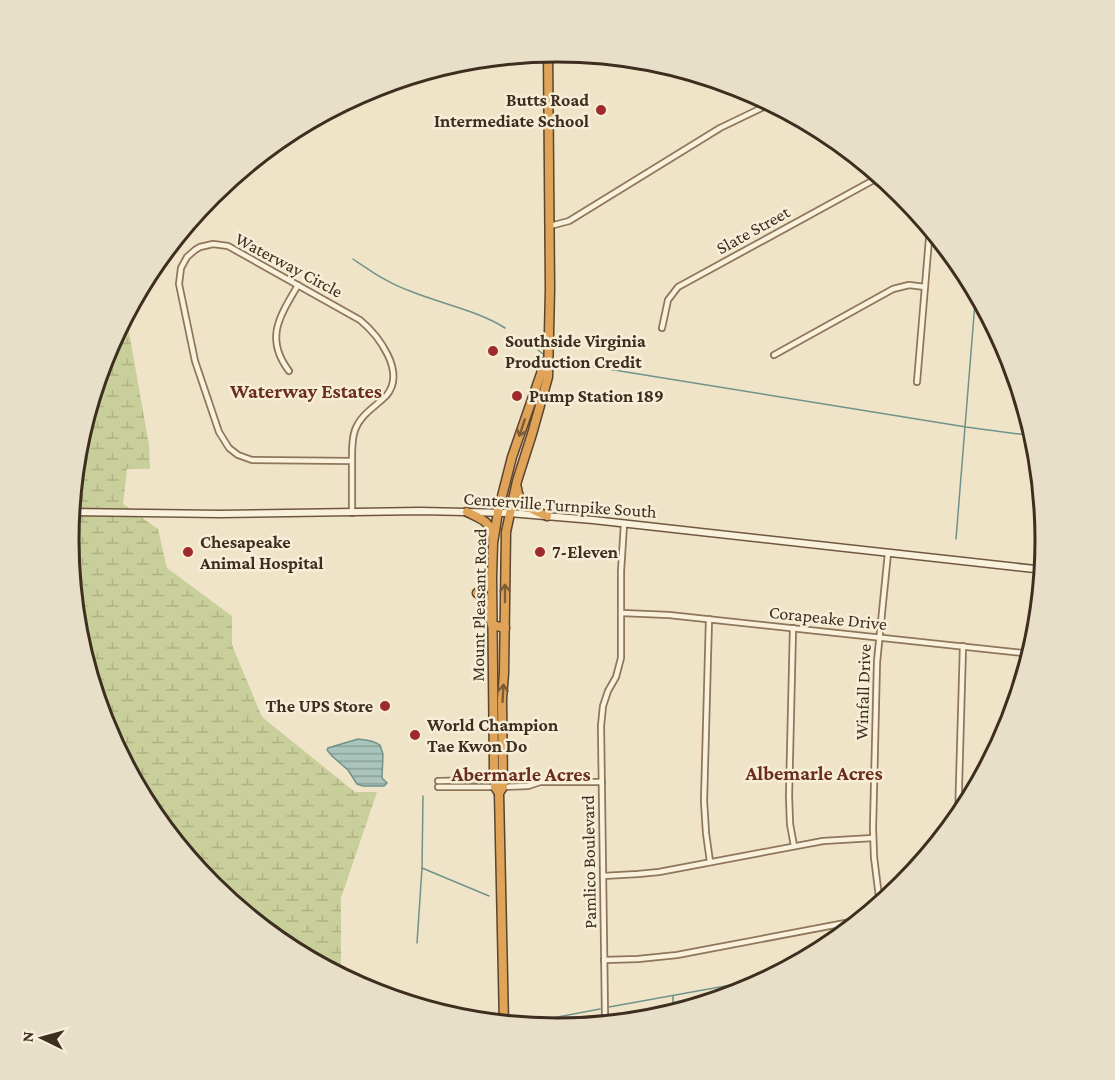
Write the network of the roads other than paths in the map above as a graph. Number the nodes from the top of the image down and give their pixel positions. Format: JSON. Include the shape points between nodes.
{"nodes":[{"id":1,"x":548,"y":62,"type":"edge"},
{"id":2,"x":762,"y":108,"type":"edge"},
{"id":3,"x":873,"y":180,"type":"edge"},
{"id":4,"x":550,"y":226,"type":"junction"},
{"id":5,"x":929,"y":239,"type":"edge"},
{"id":6,"x":298,"y":285,"type":"junction"},
{"id":7,"x":925,"y":287,"type":"junction"},
{"id":8,"x":662,"y":328,"type":"dead end"},
{"id":9,"x":548,"y":352,"type":"junction"},
{"id":10,"x":774,"y":355,"type":"dead end"},
{"id":11,"x":289,"y":371,"type":"dead end"},
{"id":12,"x":917,"y":382,"type":"dead end"},
{"id":13,"x":352,"y":460,"type":"junction"},
{"id":14,"x":517,"y":481,"type":"junction"},
{"id":15,"x":80,"y":512,"type":"edge"},
{"id":16,"x":467,"y":512,"type":"junction"},
{"id":17,"x":498,"y":512,"type":"junction"},
{"id":18,"x":352,"y":513,"type":"junction"},
{"id":19,"x":509,"y":513,"type":"junction"},
{"id":20,"x":547,"y":516,"type":"junction"},
{"id":21,"x":624,"y":524,"type":"junction"},
{"id":22,"x":493,"y":543,"type":"junction"},
{"id":23,"x":888,"y":553,"type":"junction"},
{"id":24,"x":1035,"y":569,"type":"edge"},
{"id":25,"x":492,"y":578,"type":"junction"},
{"id":26,"x":622,"y":613,"type":"junction"},
{"id":27,"x":709,"y":619,"type":"junction"},
{"id":28,"x":492,"y":625,"type":"junction"},
{"id":29,"x":505,"y":628,"type":"junction"},
{"id":30,"x":793,"y":628,"type":"junction"},
{"id":31,"x":879,"y":637,"type":"junction"},
{"id":32,"x":963,"y":646,"type":"junction"},
{"id":33,"x":1023,"y":653,"type":"edge"},
{"id":34,"x":602,"y":782,"type":"junction"},
{"id":35,"x":438,"y":784,"type":"dead end"},
{"id":36,"x":499,"y":785,"type":"junction"},
{"id":37,"x":959,"y":800,"type":"edge"},
{"id":38,"x":873,"y":838,"type":"junction"},
{"id":39,"x":794,"y":846,"type":"junction"},
{"id":40,"x":710,"y":862,"type":"junction"},
{"id":41,"x":603,"y":876,"type":"junction"},
{"id":42,"x":878,"y":895,"type":"edge"},
{"id":43,"x":844,"y":923,"type":"edge"},
{"id":44,"x":604,"y":960,"type":"junction"},
{"id":45,"x":504,"y":1015,"type":"edge"},
{"id":46,"x":604,"y":1016,"type":"edge"}],
"edges":[{"from":1,"to":4,"type":"highway","name":"Mount Pleasant Road"},
{"from":2,"to":4,"type":"street","via":[[720,129],[569,221]]},
{"from":3,"to":8,"type":"street","name":"Slate Street","via":[[678,287],[668,300]]},
{"from":4,"to":9,"type":"highway","name":"Mount Pleasant Road"},
{"from":5,"to":7,"type":"street"},
{"from":6,"to":11,"type":"street","via":[[276,334],[278,352]]},
{"from":6,"to":13,"type":"street","name":"Waterway Circle","via":[[360,320],[379,340],[391,363],[393,376],[386,396],[357,424]]},
{"from":6,"to":13,"type":"street","name":"Waterway Circle","via":[[228,246],[207,245],[191,254],[181,268],[179,284],[200,376],[222,438],[238,455],[252,460]]},
{"from":7,"to":10,"type":"street","via":[[893,289]]},
{"from":7,"to":12,"type":"street"},
{"from":9,"to":14,"type":"highway","name":"Mount Pleasant Road","via":[[548,376]]},
{"from":9,"to":17,"type":"highway","name":"Mount Pleasant Road","one_way":true},
{"from":13,"to":18,"type":"street","name":"Waterway Circle"},
{"from":14,"to":19,"type":"highway","name":"Mount Pleasant Road"},
{"from":14,"to":20,"type":"highway","via":[[521,501]]},
{"from":15,"to":18,"type":"main road","name":"Centerville Turnpike South"},
{"from":16,"to":17,"type":"main road","name":"Centerville Turnpike South"},
{"from":16,"to":18,"type":"main road","name":"Centerville Turnpike South"},
{"from":16,"to":22,"type":"highway","via":[[489,524]]},
{"from":17,"to":19,"type":"main road","name":"Centerville Turnpike South"},
{"from":17,"to":22,"type":"highway","name":"Mount Pleasant Road"},
{"from":19,"to":20,"type":"main road","name":"Centerville Turnpike South"},
{"from":29,"to":19,"type":"highway","name":"Mount Pleasant Road","one_way":true},
{"from":20,"to":21,"type":"main road","name":"Centerville Turnpike South"},
{"from":21,"to":23,"type":"main road","name":"Centerville Turnpike South"},
{"from":21,"to":26,"type":"street","name":"Pamlico Boulevard"},
{"from":22,"to":25,"type":"highway","name":"Mount Pleasant Road"},
{"from":23,"to":24,"type":"main road","name":"Centerville Turnpike South"},
{"from":23,"to":31,"type":"street","name":"Winfall Drive"},
{"from":25,"to":28,"type":"highway","name":"Mount Pleasant Road"},
{"from":25,"to":28,"type":"highway","via":[[477,593],[484,598]]},
{"from":26,"to":27,"type":"street","name":"Corapeake Drive"},
{"from":26,"to":34,"type":"street","name":"Pamlico Boulevard","via":[[621,658],[602,718]]},
{"from":27,"to":30,"type":"street","name":"Corapeake Drive"},
{"from":27,"to":40,"type":"street","via":[[704,801]]},
{"from":28,"to":29,"type":"highway"},
{"from":28,"to":36,"type":"highway","name":"Mount Pleasant Road"},
{"from":36,"to":29,"type":"highway","name":"Mount Pleasant Road","one_way":true},
{"from":30,"to":31,"type":"street","name":"Corapeake Drive"},
{"from":30,"to":39,"type":"street","via":[[789,796]]},
{"from":31,"to":32,"type":"street","name":"Corapeake Drive"},
{"from":31,"to":38,"type":"street","name":"Winfall Drive"},
{"from":32,"to":33,"type":"street","name":"Corapeake Drive"},
{"from":32,"to":37,"type":"street"},
{"from":34,"to":36,"type":"street"},
{"from":34,"to":41,"type":"street","name":"Pamlico Boulevard"},
{"from":35,"to":36,"type":"street"},
{"from":36,"to":45,"type":"highway","name":"Mount Pleasant Road"},
{"from":38,"to":39,"type":"street"},
{"from":38,"to":42,"type":"street","name":"Winfall Drive"},
{"from":39,"to":40,"type":"street"},
{"from":40,"to":41,"type":"street"},
{"from":41,"to":44,"type":"street","name":"Pamlico Boulevard"},
{"from":43,"to":44,"type":"street","via":[[677,955]]},
{"from":44,"to":46,"type":"street","name":"Pamlico Boulevard"}]}
